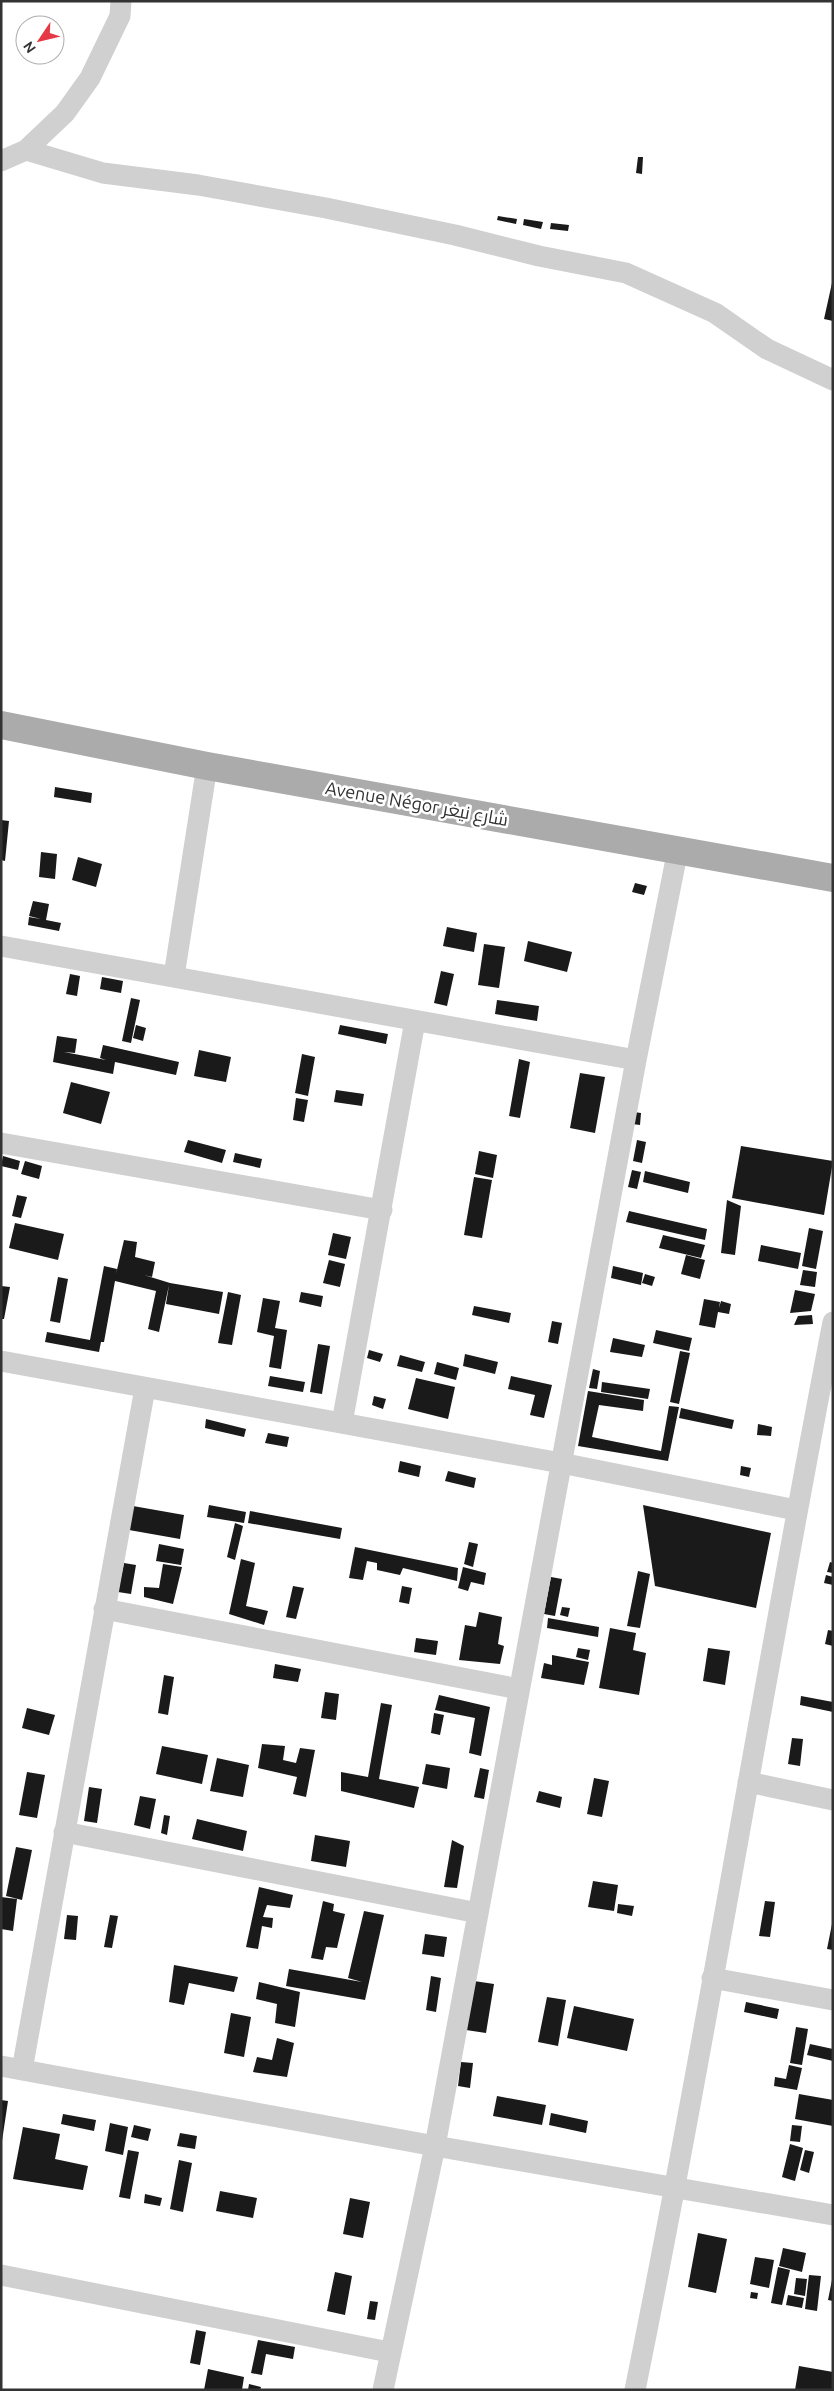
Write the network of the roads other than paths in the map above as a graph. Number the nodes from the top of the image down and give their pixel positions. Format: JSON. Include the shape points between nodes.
{"nodes":[{"id":1,"x":121,"y":1,"type":"edge"},
{"id":2,"x":26,"y":150,"type":"junction"},
{"id":3,"x":1,"y":161,"type":"edge"},
{"id":4,"x":833,"y":380,"type":"edge"},
{"id":5,"x":1,"y":725,"type":"edge"},
{"id":6,"x":207,"y":766,"type":"junction"},
{"id":7,"x":678,"y":848,"type":"junction"},
{"id":8,"x":833,"y":878,"type":"edge"},
{"id":9,"x":1,"y":946,"type":"edge"},
{"id":10,"x":174,"y":976,"type":"junction"},
{"id":11,"x":415,"y":1021,"type":"junction"},
{"id":12,"x":636,"y":1060,"type":"junction"},
{"id":13,"x":1,"y":1143,"type":"edge"},
{"id":14,"x":382,"y":1210,"type":"junction"},
{"id":15,"x":833,"y":1322,"type":"edge"},
{"id":16,"x":1,"y":1362,"type":"edge"},
{"id":17,"x":145,"y":1388,"type":"junction"},
{"id":18,"x":342,"y":1423,"type":"junction"},
{"id":19,"x":561,"y":1462,"type":"junction"},
{"id":20,"x":796,"y":1510,"type":"junction"},
{"id":21,"x":104,"y":1609,"type":"junction"},
{"id":22,"x":519,"y":1689,"type":"junction"},
{"id":23,"x":748,"y":1782,"type":"junction"},
{"id":24,"x":833,"y":1800,"type":"edge"},
{"id":25,"x":64,"y":1832,"type":"junction"},
{"id":26,"x":478,"y":1913,"type":"junction"},
{"id":27,"x":712,"y":1978,"type":"junction"},
{"id":28,"x":833,"y":2000,"type":"edge"},
{"id":29,"x":1,"y":2066,"type":"edge"},
{"id":30,"x":22,"y":2070,"type":"junction"},
{"id":31,"x":435,"y":2146,"type":"junction"},
{"id":32,"x":676,"y":2188,"type":"junction"},
{"id":33,"x":833,"y":2215,"type":"edge"},
{"id":34,"x":1,"y":2275,"type":"edge"},
{"id":35,"x":389,"y":2352,"type":"junction"},
{"id":36,"x":383,"y":2390,"type":"edge"},
{"id":37,"x":635,"y":2390,"type":"edge"}],
"edges":[{"from":1,"to":2,"type":"street","via":[[120,16],[90,78],[65,113]]},
{"from":2,"to":3,"type":"street"},
{"from":2,"to":4,"type":"street","via":[[103,173],[198,185],[326,208],[626,273],[715,313],[767,349]]},
{"from":5,"to":6,"type":"main road","name":"Avenue Négor شارع نيغر"},
{"from":6,"to":7,"type":"main road","name":"Avenue Négor شارع نيغر"},
{"from":6,"to":10,"type":"street"},
{"from":7,"to":8,"type":"main road","name":"Avenue Négor شارع نيغر"},
{"from":7,"to":12,"type":"street"},
{"from":9,"to":10,"type":"street"},
{"from":10,"to":11,"type":"street"},
{"from":11,"to":12,"type":"street"},
{"from":11,"to":14,"type":"street"},
{"from":12,"to":19,"type":"street"},
{"from":13,"to":14,"type":"street"},
{"from":14,"to":18,"type":"street"},
{"from":15,"to":20,"type":"street"},
{"from":16,"to":17,"type":"street"},
{"from":17,"to":18,"type":"street"},
{"from":17,"to":21,"type":"street"},
{"from":18,"to":19,"type":"street"},
{"from":19,"to":20,"type":"street"},
{"from":19,"to":22,"type":"street"},
{"from":20,"to":23,"type":"street"},
{"from":21,"to":22,"type":"street"},
{"from":21,"to":25,"type":"street"},
{"from":22,"to":26,"type":"street"},
{"from":23,"to":24,"type":"street"},
{"from":23,"to":27,"type":"street"},
{"from":25,"to":26,"type":"street"},
{"from":25,"to":30,"type":"street"},
{"from":26,"to":31,"type":"street"},
{"from":27,"to":28,"type":"street"},
{"from":27,"to":32,"type":"street"},
{"from":29,"to":30,"type":"street"},
{"from":30,"to":31,"type":"street"},
{"from":31,"to":32,"type":"street"},
{"from":31,"to":35,"type":"street"},
{"from":32,"to":33,"type":"street"},
{"from":32,"to":37,"type":"street"},
{"from":34,"to":35,"type":"street"},
{"from":35,"to":36,"type":"street"}]}
